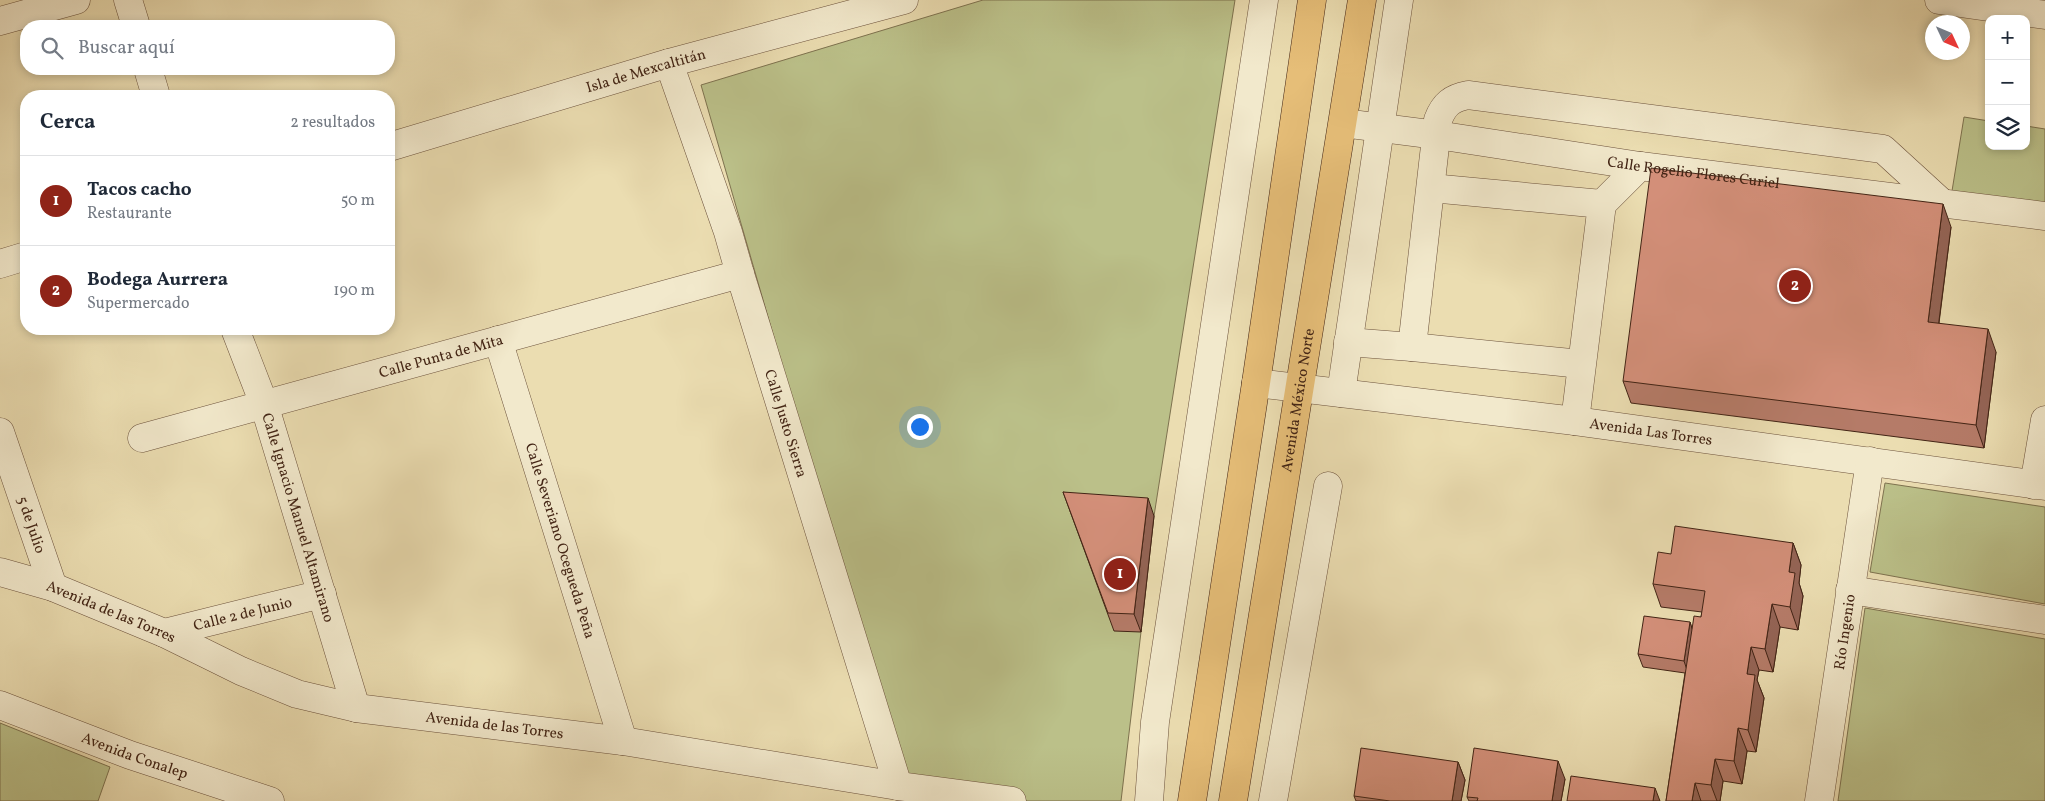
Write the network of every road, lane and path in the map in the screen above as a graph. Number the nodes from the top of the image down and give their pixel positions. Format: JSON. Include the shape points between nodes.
{"nodes":[{"id":1,"x":76,"y":0,"type":"edge"},
{"id":2,"x":128,"y":0,"type":"edge"},
{"id":3,"x":1264,"y":0,"type":"edge"},
{"id":4,"x":1312,"y":0,"type":"edge"},
{"id":5,"x":1362,"y":0,"type":"edge"},
{"id":6,"x":1400,"y":0,"type":"edge"},
{"id":7,"x":1939,"y":0,"type":"edge"},
{"id":8,"x":898,"y":1,"type":"edge"},
{"id":9,"x":2045,"y":15,"type":"edge"},
{"id":10,"x":134,"y":20,"type":"edge"},
{"id":11,"x":0,"y":21,"type":"edge"},
{"id":12,"x":669,"y":63,"type":"junction"},
{"id":13,"x":150,"y":75,"type":"edge"},
{"id":14,"x":154,"y":90,"type":"edge"},
{"id":15,"x":1343,"y":123,"type":"junction"},
{"id":16,"x":1381,"y":127,"type":"junction"},
{"id":17,"x":1437,"y":135,"type":"junction"},
{"id":18,"x":395,"y":145,"type":"edge"},
{"id":19,"x":1640,"y":166,"type":"junction"},
{"id":20,"x":1431,"y":188,"type":"junction"},
{"id":21,"x":1942,"y":203,"type":"junction"},
{"id":22,"x":1602,"y":204,"type":"junction"},
{"id":23,"x":2045,"y":216,"type":"edge"},
{"id":24,"x":20,"y":258,"type":"edge"},
{"id":25,"x":0,"y":264,"type":"edge"},
{"id":26,"x":740,"y":274,"type":"junction"},
{"id":27,"x":237,"y":335,"type":"edge"},
{"id":28,"x":498,"y":340,"type":"junction"},
{"id":29,"x":1348,"y":342,"type":"junction"},
{"id":30,"x":1412,"y":347,"type":"junction"},
{"id":31,"x":1581,"y":364,"type":"junction"},
{"id":32,"x":1256,"y":382,"type":"junction"},
{"id":33,"x":1299,"y":388,"type":"junction"},
{"id":34,"x":1341,"y":393,"type":"junction"},
{"id":35,"x":264,"y":404,"type":"junction"},
{"id":36,"x":2045,"y":420,"type":"edge"},
{"id":37,"x":1575,"y":421,"type":"junction"},
{"id":38,"x":0,"y":432,"type":"edge"},
{"id":39,"x":142,"y":438,"type":"dead end"},
{"id":40,"x":1870,"y":462,"type":"junction"},
{"id":41,"x":2039,"y":485,"type":"edge"},
{"id":42,"x":1328,"y":486,"type":"dead end"},
{"id":43,"x":0,"y":572,"type":"edge"},
{"id":44,"x":53,"y":588,"type":"junction"},
{"id":45,"x":1850,"y":590,"type":"junction"},
{"id":46,"x":322,"y":594,"type":"junction"},
{"id":47,"x":2045,"y":620,"type":"edge"},
{"id":48,"x":164,"y":633,"type":"junction"},
{"id":49,"x":0,"y":705,"type":"edge"},
{"id":50,"x":356,"y":708,"type":"junction"},
{"id":51,"x":623,"y":741,"type":"junction"},
{"id":52,"x":898,"y":786,"type":"junction"},
{"id":53,"x":270,"y":801,"type":"edge"},
{"id":54,"x":1012,"y":801,"type":"edge"},
{"id":55,"x":1149,"y":801,"type":"edge"},
{"id":56,"x":1192,"y":801,"type":"edge"},
{"id":57,"x":1233,"y":801,"type":"edge"},
{"id":58,"x":1273,"y":801,"type":"edge"},
{"id":59,"x":1819,"y":801,"type":"edge"}],
"edges":[{"from":1,"to":11,"type":"street"},
{"from":2,"to":10,"type":"street"},
{"from":3,"to":55,"type":"street","via":[[1155,722]]},
{"from":4,"to":32,"type":"main road"},
{"from":5,"to":15,"type":"main road","name":"Avenida México Norte"},
{"from":6,"to":16,"type":"street"},
{"from":7,"to":9,"type":"street"},
{"from":8,"to":12,"type":"street","name":"Isla de Mexcaltitán"},
{"from":12,"to":18,"type":"street","name":"Isla de Mexcaltitán"},
{"from":12,"to":26,"type":"street","name":"Calle Justo Sierra"},
{"from":13,"to":14,"type":"street"},
{"from":15,"to":16,"type":"street","name":"Calle Rogelio Flores Curiel"},
{"from":15,"to":33,"type":"main road","name":"Avenida México Norte"},
{"from":16,"to":17,"type":"street","name":"Calle Rogelio Flores Curiel"},
{"from":16,"to":29,"type":"street"},
{"from":17,"to":19,"type":"street","name":"Calle Rogelio Flores Curiel"},
{"from":17,"to":20,"type":"street"},
{"from":17,"to":21,"type":"street","via":[[1442,109],[1453,98],[1468,95],[1883,149]]},
{"from":19,"to":21,"type":"street","name":"Calle Rogelio Flores Curiel"},
{"from":19,"to":22,"type":"street"},
{"from":20,"to":22,"type":"street"},
{"from":20,"to":30,"type":"street"},
{"from":21,"to":23,"type":"street","name":"Calle Rogelio Flores Curiel"},
{"from":22,"to":31,"type":"street"},
{"from":24,"to":25,"type":"street"},
{"from":26,"to":28,"type":"street","name":"Calle Punta de Mita"},
{"from":26,"to":52,"type":"street","name":"Calle Justo Sierra"},
{"from":27,"to":35,"type":"street","name":"Calle Ignacio Manuel Altamirano"},
{"from":28,"to":35,"type":"street","name":"Calle Punta de Mita"},
{"from":28,"to":51,"type":"street","name":"Calle Severiano Ocegueda Peña"},
{"from":29,"to":30,"type":"street"},
{"from":29,"to":34,"type":"street"},
{"from":30,"to":31,"type":"street"},
{"from":31,"to":37,"type":"street"},
{"from":32,"to":33,"type":"street","name":"Avenida Las Torres"},
{"from":32,"to":56,"type":"main road"},
{"from":33,"to":34,"type":"street","name":"Avenida Las Torres"},
{"from":33,"to":57,"type":"main road","name":"Avenida México Norte"},
{"from":34,"to":37,"type":"street","name":"Avenida Las Torres"},
{"from":35,"to":39,"type":"street","name":"Calle Punta de Mita"},
{"from":35,"to":46,"type":"street","name":"Calle Ignacio Manuel Altamirano"},
{"from":36,"to":41,"type":"street"},
{"from":37,"to":40,"type":"street","name":"Avenida Las Torres"},
{"from":38,"to":44,"type":"street","name":"5 de Julio"},
{"from":40,"to":41,"type":"street","name":"Avenida Las Torres"},
{"from":40,"to":45,"type":"street","name":"Río Ingenio"},
{"from":42,"to":58,"type":"street"},
{"from":43,"to":44,"type":"street","name":"Avenida de las Torres"},
{"from":44,"to":48,"type":"street","name":"Avenida de las Torres"},
{"from":45,"to":47,"type":"street"},
{"from":45,"to":59,"type":"street","name":"Río Ingenio"},
{"from":46,"to":48,"type":"street","name":"Calle 2 de Junio"},
{"from":46,"to":50,"type":"street","name":"Calle Ignacio Manuel Altamirano"},
{"from":48,"to":50,"type":"street","name":"Avenida de las Torres","via":[[241,671],[298,694]]},
{"from":49,"to":53,"type":"street","name":"Avenida Conalep","via":[[130,756]]},
{"from":50,"to":51,"type":"street","name":"Avenida de las Torres"},
{"from":51,"to":52,"type":"street","name":"Avenida de las Torres"},
{"from":52,"to":54,"type":"street","name":"Avenida de las Torres"}]}
